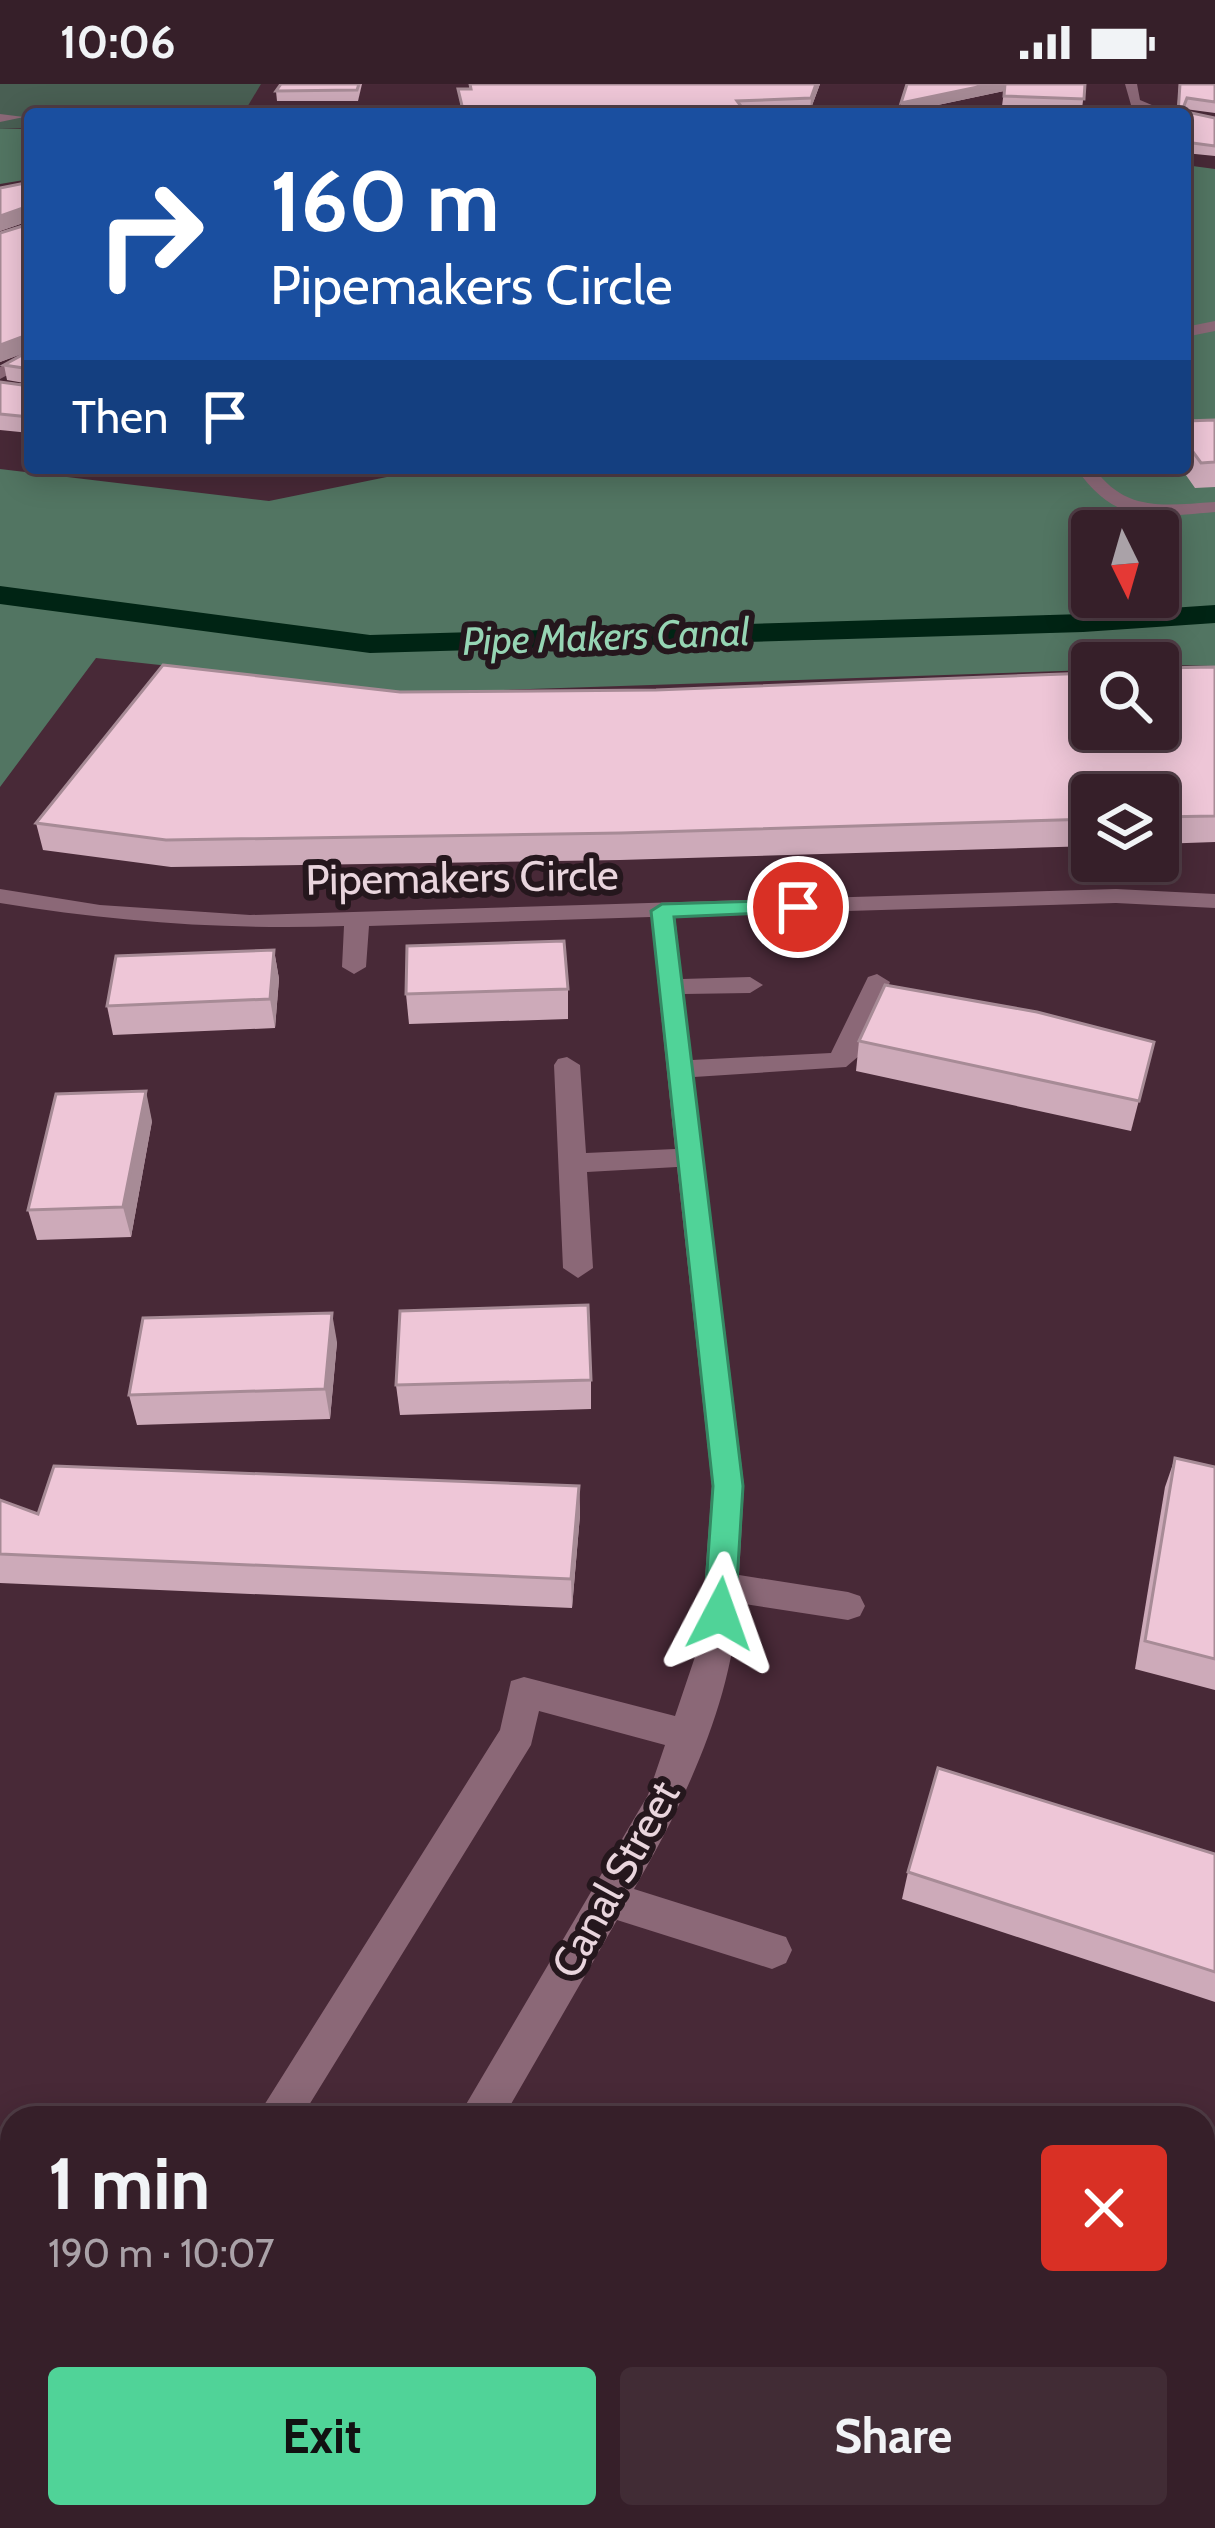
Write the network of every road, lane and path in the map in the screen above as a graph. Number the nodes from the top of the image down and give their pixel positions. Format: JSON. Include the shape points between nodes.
{"nodes":[{"id":1,"x":443,"y":84,"type":"edge"},
{"id":2,"x":472,"y":84,"type":"edge"},
{"id":3,"x":1131,"y":84,"type":"edge"},
{"id":4,"x":1152,"y":108,"type":"edge"},
{"id":5,"x":18,"y":117,"type":"dead end"},
{"id":6,"x":0,"y":118,"type":"edge"},
{"id":7,"x":1088,"y":474,"type":"edge"},
{"id":8,"x":1215,"y":507,"type":"edge"},
{"id":9,"x":0,"y":896,"type":"edge"},
{"id":10,"x":1215,"y":901,"type":"edge"},
{"id":11,"x":662,"y":911,"type":"junction"},
{"id":12,"x":357,"y":918,"type":"junction"},
{"id":13,"x":354,"y":967,"type":"dead end"},
{"id":14,"x":877,"y":982,"type":"dead end"},
{"id":15,"x":750,"y":985,"type":"dead end"},
{"id":16,"x":670,"y":987,"type":"junction"},
{"id":17,"x":567,"y":1065,"type":"dead end"},
{"id":18,"x":680,"y":1069,"type":"junction"},
{"id":19,"x":690,"y":1157,"type":"junction"},
{"id":20,"x":573,"y":1163,"type":"junction"},
{"id":21,"x":578,"y":1268,"type":"dead end"},
{"id":22,"x":722,"y":1586,"type":"junction"},
{"id":23,"x":848,"y":1606,"type":"dead end"},
{"id":24,"x":687,"y":1735,"type":"junction"},
{"id":25,"x":608,"y":1899,"type":"junction"},
{"id":26,"x":772,"y":1950,"type":"dead end"},
{"id":27,"x":285,"y":2106,"type":"edge"},
{"id":28,"x":486,"y":2106,"type":"edge"}],
"edges":[{"from":1,"to":2,"type":"street"},
{"from":3,"to":4,"type":"street","via":[[1135,102]]},
{"from":5,"to":6,"type":"street"},
{"from":7,"to":8,"type":"street","via":[[1118,506]]},
{"from":9,"to":12,"type":"street","name":"Pipemakers Circle","via":[[166,919]]},
{"from":10,"to":11,"type":"street","name":"Pipemakers Circle","via":[[1116,896]]},
{"from":11,"to":12,"type":"street","name":"Pipemakers Circle"},
{"from":11,"to":16,"type":"street","name":"Canal Street"},
{"from":12,"to":13,"type":"street"},
{"from":14,"to":18,"type":"street","via":[[847,1055],[836,1061]]},
{"from":15,"to":16,"type":"street"},
{"from":16,"to":18,"type":"street","name":"Canal Street"},
{"from":17,"to":20,"type":"street"},
{"from":18,"to":19,"type":"street","name":"Canal Street"},
{"from":19,"to":20,"type":"street"},
{"from":19,"to":22,"type":"street","name":"Canal Street","via":[[728,1486]]},
{"from":20,"to":21,"type":"street"},
{"from":22,"to":23,"type":"street"},
{"from":22,"to":24,"type":"street","name":"Canal Street","via":[[718,1642]]},
{"from":24,"to":25,"type":"street","name":"Canal Street","via":[[665,1801]]},
{"from":24,"to":27,"type":"street","via":[[524,1692],[518,1734]]},
{"from":25,"to":26,"type":"street"},
{"from":25,"to":28,"type":"street","name":"Canal Street"}]}
